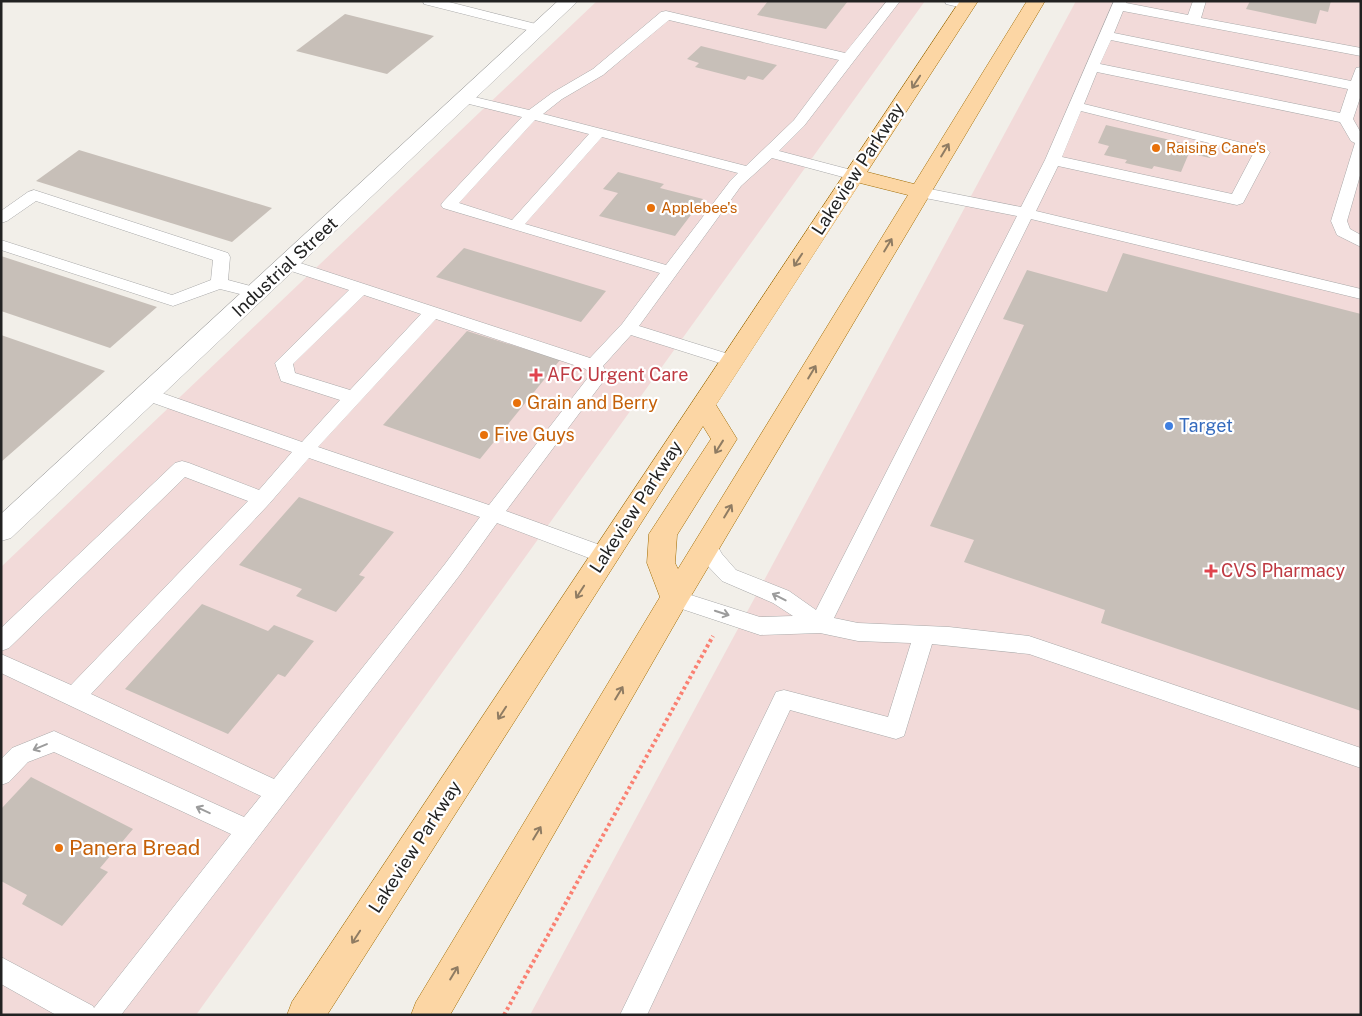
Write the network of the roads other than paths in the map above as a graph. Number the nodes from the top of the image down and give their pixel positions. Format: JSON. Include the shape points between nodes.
{"nodes":[{"id":1,"x":429,"y":1,"type":"edge"},
{"id":2,"x":569,"y":1,"type":"edge"},
{"id":3,"x":894,"y":1,"type":"edge"},
{"id":4,"x":1036,"y":1,"type":"edge"},
{"id":5,"x":1200,"y":1,"type":"edge"},
{"id":6,"x":962,"y":2,"type":"edge"},
{"id":7,"x":1120,"y":3,"type":"edge"},
{"id":8,"x":462,"y":5,"type":"edge"},
{"id":9,"x":1193,"y":20,"type":"junction"},
{"id":10,"x":540,"y":29,"type":"junction"},
{"id":11,"x":1106,"y":35,"type":"junction"},
{"id":12,"x":1361,"y":52,"type":"edge"},
{"id":13,"x":848,"y":58,"type":"junction"},
{"id":14,"x":1092,"y":67,"type":"junction"},
{"id":15,"x":1361,"y":71,"type":"edge"},
{"id":16,"x":1356,"y":86,"type":"junction"},
{"id":17,"x":466,"y":99,"type":"junction"},
{"id":18,"x":1076,"y":106,"type":"junction"},
{"id":19,"x":531,"y":116,"type":"junction"},
{"id":20,"x":1346,"y":120,"type":"junction"},
{"id":21,"x":599,"y":132,"type":"junction"},
{"id":22,"x":1361,"y":140,"type":"edge"},
{"id":23,"x":1361,"y":145,"type":"edge"},
{"id":24,"x":769,"y":153,"type":"junction"},
{"id":25,"x":1052,"y":160,"type":"junction"},
{"id":26,"x":748,"y":171,"type":"junction"},
{"id":27,"x":854,"y":175,"type":"junction"},
{"id":28,"x":920,"y":192,"type":"junction"},
{"id":29,"x":1026,"y":213,"type":"junction"},
{"id":30,"x":1,"y":218,"type":"edge"},
{"id":31,"x":515,"y":226,"type":"junction"},
{"id":32,"x":1361,"y":242,"type":"edge"},
{"id":33,"x":1,"y":245,"type":"edge"},
{"id":34,"x":288,"y":264,"type":"junction"},
{"id":35,"x":670,"y":271,"type":"junction"},
{"id":36,"x":219,"y":283,"type":"junction"},
{"id":37,"x":361,"y":288,"type":"junction"},
{"id":38,"x":256,"y":293,"type":"junction"},
{"id":39,"x":1361,"y":294,"type":"edge"},
{"id":40,"x":433,"y":312,"type":"junction"},
{"id":41,"x":628,"y":328,"type":"junction"},
{"id":42,"x":732,"y":361,"type":"junction"},
{"id":43,"x":593,"y":365,"type":"junction"},
{"id":44,"x":149,"y":395,"type":"junction"},
{"id":45,"x":353,"y":398,"type":"junction"},
{"id":46,"x":703,"y":405,"type":"junction"},
{"id":47,"x":305,"y":450,"type":"junction"},
{"id":48,"x":262,"y":499,"type":"junction"},
{"id":49,"x":493,"y":514,"type":"junction"},
{"id":50,"x":1,"y":531,"type":"edge"},
{"id":51,"x":707,"y":545,"type":"junction"},
{"id":52,"x":604,"y":555,"type":"junction"},
{"id":53,"x":675,"y":598,"type":"junction"},
{"id":54,"x":820,"y":624,"type":"junction"},
{"id":55,"x":924,"y":635,"type":"junction"},
{"id":56,"x":1,"y":642,"type":"edge"},
{"id":57,"x":1,"y":662,"type":"edge"},
{"id":58,"x":74,"y":697,"type":"junction"},
{"id":59,"x":1361,"y":758,"type":"edge"},
{"id":60,"x":1,"y":775,"type":"edge"},
{"id":61,"x":277,"y":792,"type":"junction"},
{"id":62,"x":248,"y":830,"type":"junction"},
{"id":63,"x":1,"y":970,"type":"edge"},
{"id":64,"x":83,"y":1015,"type":"edge"},
{"id":65,"x":104,"y":1015,"type":"edge"},
{"id":66,"x":305,"y":1015,"type":"edge"},
{"id":67,"x":429,"y":1015,"type":"edge"},
{"id":68,"x":633,"y":1015,"type":"edge"}],
"edges":[{"from":1,"to":8,"type":"lane"},
{"from":2,"to":10,"type":"street","name":"Industrial Street"},
{"from":3,"to":13,"type":"lane"},
{"from":28,"to":4,"type":"main road","one_way":true},
{"from":5,"to":9,"type":"lane"},
{"from":6,"to":27,"type":"main road","name":"Lakeview Parkway","one_way":true},
{"from":7,"to":9,"type":"lane"},
{"from":7,"to":11,"type":"lane"},
{"from":8,"to":10,"type":"lane"},
{"from":9,"to":12,"type":"lane"},
{"from":10,"to":17,"type":"street","name":"Industrial Street"},
{"from":11,"to":14,"type":"lane"},
{"from":11,"to":16,"type":"lane"},
{"from":13,"to":19,"type":"lane","via":[[666,15],[598,72]]},
{"from":13,"to":24,"type":"lane","via":[[799,123]]},
{"from":14,"to":18,"type":"lane"},
{"from":14,"to":20,"type":"lane"},
{"from":15,"to":16,"type":"lane"},
{"from":16,"to":20,"type":"lane"},
{"from":17,"to":19,"type":"lane"},
{"from":17,"to":34,"type":"street","name":"Industrial Street"},
{"from":18,"to":25,"type":"lane"},
{"from":18,"to":25,"type":"lane","via":[[1262,152],[1237,200]]},
{"from":19,"to":21,"type":"lane"},
{"from":19,"to":31,"type":"lane","via":[[449,205]]},
{"from":20,"to":22,"type":"lane","via":[[1356,138]]},
{"from":21,"to":26,"type":"lane"},
{"from":21,"to":31,"type":"lane"},
{"from":23,"to":32,"type":"lane","via":[[1339,221],[1344,232]]},
{"from":24,"to":26,"type":"lane"},
{"from":24,"to":27,"type":"lane"},
{"from":25,"to":29,"type":"lane"},
{"from":26,"to":35,"type":"lane"},
{"from":27,"to":28,"type":"main road"},
{"from":27,"to":42,"type":"main road","name":"Lakeview Parkway","one_way":true},
{"from":28,"to":29,"type":"lane"},
{"from":51,"to":28,"type":"main road","one_way":true},
{"from":29,"to":39,"type":"lane"},
{"from":29,"to":54,"type":"lane"},
{"from":30,"to":36,"type":"lane","via":[[34,195],[222,257]]},
{"from":31,"to":35,"type":"lane"},
{"from":33,"to":36,"type":"lane","via":[[173,301]]},
{"from":34,"to":37,"type":"lane"},
{"from":34,"to":38,"type":"street","name":"Industrial Street"},
{"from":35,"to":41,"type":"lane"},
{"from":36,"to":38,"type":"lane"},
{"from":37,"to":40,"type":"lane"},
{"from":37,"to":45,"type":"lane","via":[[284,363],[287,377]]},
{"from":38,"to":44,"type":"street","name":"Industrial Street"},
{"from":40,"to":43,"type":"lane"},
{"from":40,"to":45,"type":"lane"},
{"from":41,"to":42,"type":"lane"},
{"from":41,"to":43,"type":"lane"},
{"from":42,"to":46,"type":"main road","name":"Lakeview Parkway"},
{"from":43,"to":49,"type":"lane","via":[[599,374]]},
{"from":44,"to":47,"type":"lane"},
{"from":44,"to":50,"type":"street","name":"Industrial Street"},
{"from":45,"to":47,"type":"lane"},
{"from":46,"to":52,"type":"main road","name":"Lakeview Parkway"},
{"from":46,"to":53,"type":"main road","one_way":true,"via":[[724,440],[663,534],[661,563]]},
{"from":47,"to":48,"type":"lane"},
{"from":47,"to":49,"type":"lane"},
{"from":48,"to":56,"type":"lane","via":[[182,468]]},
{"from":48,"to":58,"type":"lane"},
{"from":49,"to":52,"type":"lane"},
{"from":49,"to":61,"type":"lane"},
{"from":51,"to":53,"type":"main road"},
{"from":54,"to":51,"type":"lane","one_way":true,"via":[[780,596],[729,578],[714,562]]},
{"from":52,"to":66,"type":"main road","name":"Lakeview Parkway","one_way":true},
{"from":53,"to":54,"type":"lane","one_way":true,"via":[[760,626]]},
{"from":67,"to":53,"type":"main road","one_way":true},
{"from":54,"to":55,"type":"lane","via":[[858,632]]},
{"from":55,"to":59,"type":"lane","via":[[1029,645]]},
{"from":55,"to":68,"type":"lane","via":[[896,730],[784,698]]},
{"from":57,"to":58,"type":"lane"},
{"from":58,"to":61,"type":"lane"},
{"from":62,"to":60,"type":"lane","one_way":true,"via":[[54,741],[20,755]]},
{"from":61,"to":62,"type":"lane"},
{"from":62,"to":65,"type":"lane"},
{"from":63,"to":64,"type":"lane"}]}
